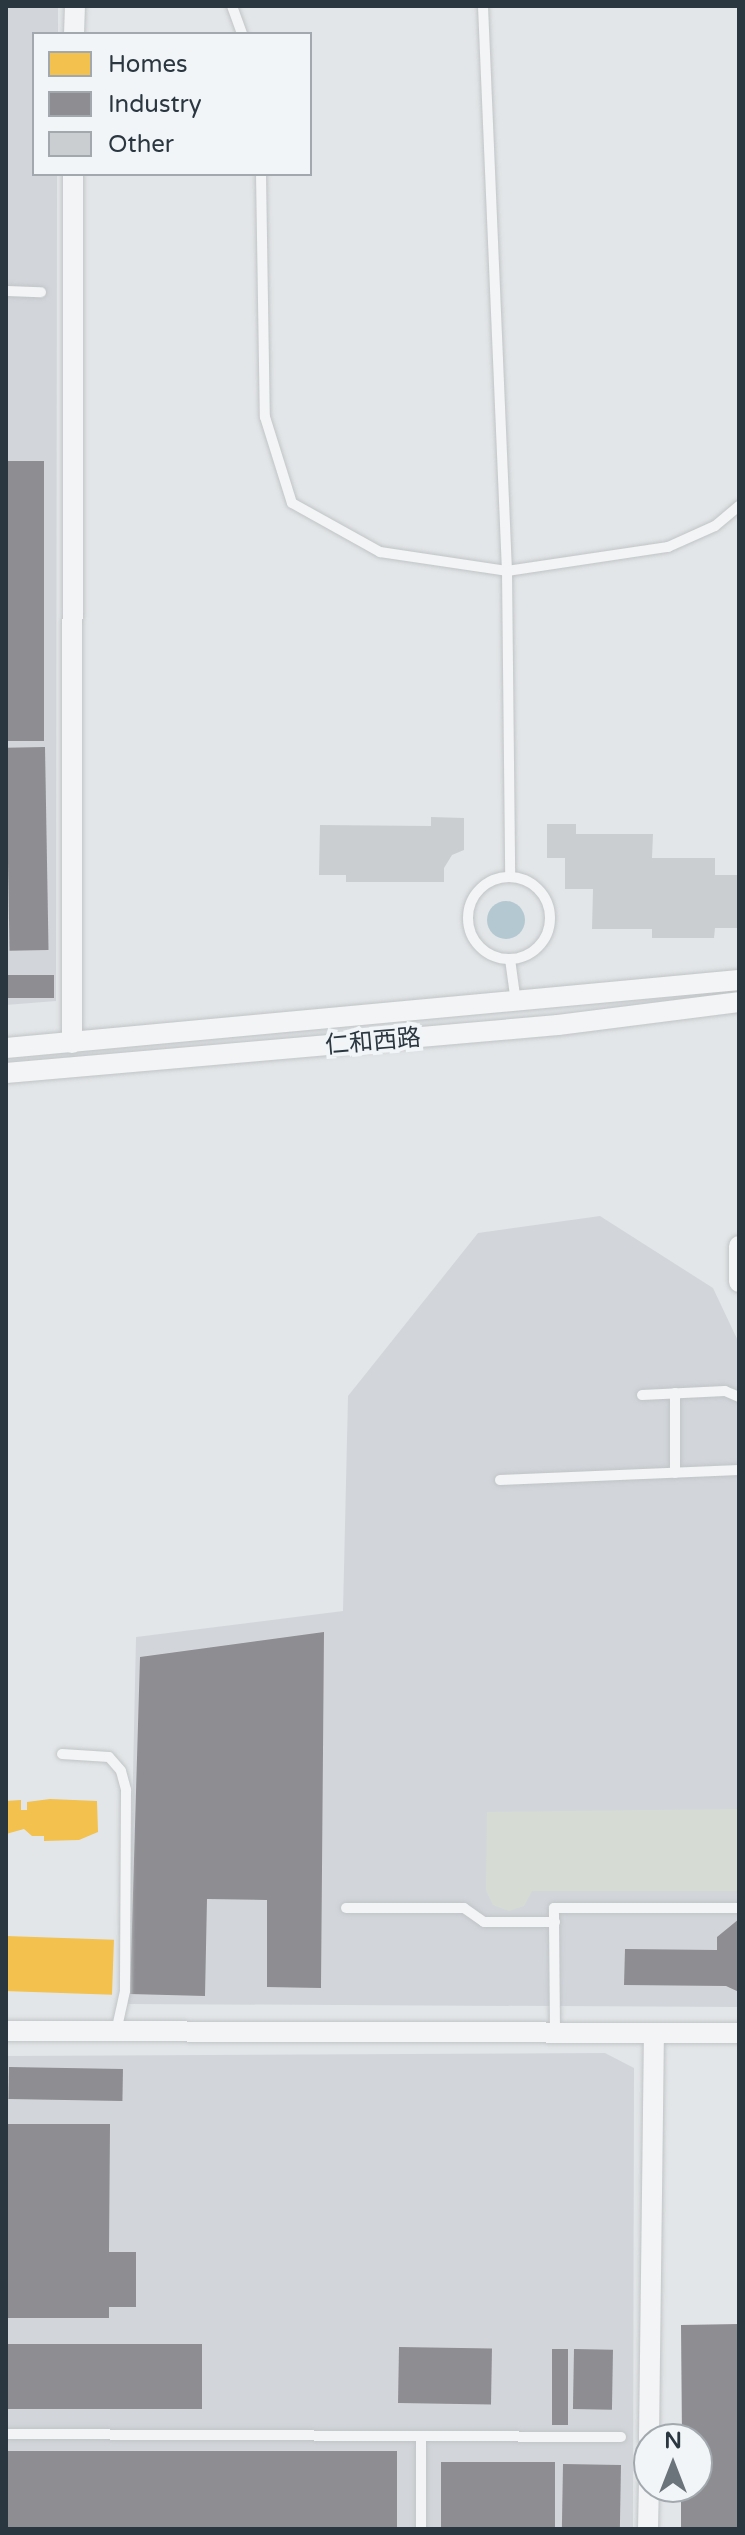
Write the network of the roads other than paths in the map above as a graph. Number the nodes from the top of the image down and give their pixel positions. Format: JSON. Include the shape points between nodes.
{"nodes":[{"id":1,"x":75,"y":6,"type":"edge"},
{"id":2,"x":232,"y":6,"type":"edge"},
{"id":3,"x":483,"y":6,"type":"edge"},
{"id":4,"x":74,"y":32,"type":"edge"},
{"id":5,"x":241,"y":32,"type":"edge"},
{"id":6,"x":73,"y":176,"type":"edge"},
{"id":7,"x":261,"y":176,"type":"edge"},
{"id":8,"x":6,"y":291,"type":"edge"},
{"id":9,"x":41,"y":292,"type":"dead end"},
{"id":10,"x":739,"y":506,"type":"edge"},
{"id":11,"x":507,"y":571,"type":"junction"},
{"id":12,"x":510,"y":877,"type":"junction"},
{"id":13,"x":510,"y":959,"type":"junction"},
{"id":14,"x":739,"y":980,"type":"edge"},
{"id":15,"x":552,"y":999,"type":"junction"},
{"id":16,"x":739,"y":1002,"type":"edge"},
{"id":17,"x":516,"y":1003,"type":"junction"},
{"id":18,"x":558,"y":1025,"type":"junction"},
{"id":19,"x":72,"y":1043,"type":"junction"},
{"id":20,"x":6,"y":1048,"type":"edge"},
{"id":21,"x":6,"y":1073,"type":"edge"},
{"id":22,"x":739,"y":1246,"type":"edge"},
{"id":23,"x":739,"y":1282,"type":"edge"},
{"id":24,"x":675,"y":1393,"type":"junction"},
{"id":25,"x":642,"y":1395,"type":"dead end"},
{"id":26,"x":739,"y":1397,"type":"edge"},
{"id":27,"x":739,"y":1470,"type":"edge"},
{"id":28,"x":675,"y":1473,"type":"junction"},
{"id":29,"x":500,"y":1480,"type":"dead end"},
{"id":30,"x":62,"y":1754,"type":"dead end"},
{"id":31,"x":346,"y":1908,"type":"dead end"},
{"id":32,"x":739,"y":1908,"type":"edge"},
{"id":33,"x":555,"y":1922,"type":"junction"},
{"id":34,"x":6,"y":2031,"type":"edge"},
{"id":35,"x":116,"y":2032,"type":"junction"},
{"id":36,"x":555,"y":2032,"type":"junction"},
{"id":37,"x":654,"y":2033,"type":"junction"},
{"id":38,"x":739,"y":2033,"type":"edge"},
{"id":39,"x":649,"y":2423,"type":"edge"},
{"id":40,"x":6,"y":2434,"type":"edge"},
{"id":41,"x":421,"y":2436,"type":"junction"},
{"id":42,"x":621,"y":2437,"type":"dead end"},
{"id":43,"x":649,"y":2503,"type":"edge"},
{"id":44,"x":421,"y":2529,"type":"edge"},
{"id":45,"x":648,"y":2529,"type":"edge"}],
"edges":[{"from":1,"to":4,"type":"street"},
{"from":2,"to":5,"type":"lane"},
{"from":3,"to":11,"type":"lane"},
{"from":6,"to":19,"type":"street"},
{"from":7,"to":11,"type":"lane","via":[[265,417],[292,503],[380,552]]},
{"from":8,"to":9,"type":"lane"},
{"from":10,"to":11,"type":"lane","via":[[715,526],[668,547]]},
{"from":11,"to":12,"type":"lane"},
{"from":12,"to":13,"type":"lane","via":[[534,886],[549,907],[550,920],[541,944]]},
{"from":12,"to":13,"type":"lane","via":[[496,879],[474,896],[468,924],[481,949]]},
{"from":13,"to":17,"type":"lane"},
{"from":14,"to":15,"type":"street","name":"仁和西路"},
{"from":15,"to":17,"type":"street","name":"仁和西路"},
{"from":15,"to":18,"type":"street"},
{"from":16,"to":18,"type":"street","name":"仁和西路"},
{"from":17,"to":19,"type":"street","name":"仁和西路"},
{"from":18,"to":21,"type":"street","name":"仁和西路"},
{"from":19,"to":20,"type":"street","name":"仁和西路"},
{"from":22,"to":23,"type":"street"},
{"from":24,"to":25,"type":"lane"},
{"from":24,"to":26,"type":"lane","via":[[725,1391]]},
{"from":24,"to":28,"type":"lane"},
{"from":27,"to":28,"type":"lane"},
{"from":28,"to":29,"type":"lane"},
{"from":30,"to":35,"type":"lane","via":[[109,1757],[121,1771],[126,1790],[125,1991]]},
{"from":31,"to":33,"type":"lane","via":[[464,1908],[484,1922]]},
{"from":32,"to":33,"type":"lane","via":[[554,1908]]},
{"from":33,"to":36,"type":"lane"},
{"from":34,"to":35,"type":"street"},
{"from":35,"to":36,"type":"street"},
{"from":36,"to":37,"type":"street"},
{"from":37,"to":38,"type":"street"},
{"from":37,"to":39,"type":"street"},
{"from":40,"to":41,"type":"lane"},
{"from":41,"to":42,"type":"lane"},
{"from":41,"to":44,"type":"lane"},
{"from":43,"to":45,"type":"street"}]}
